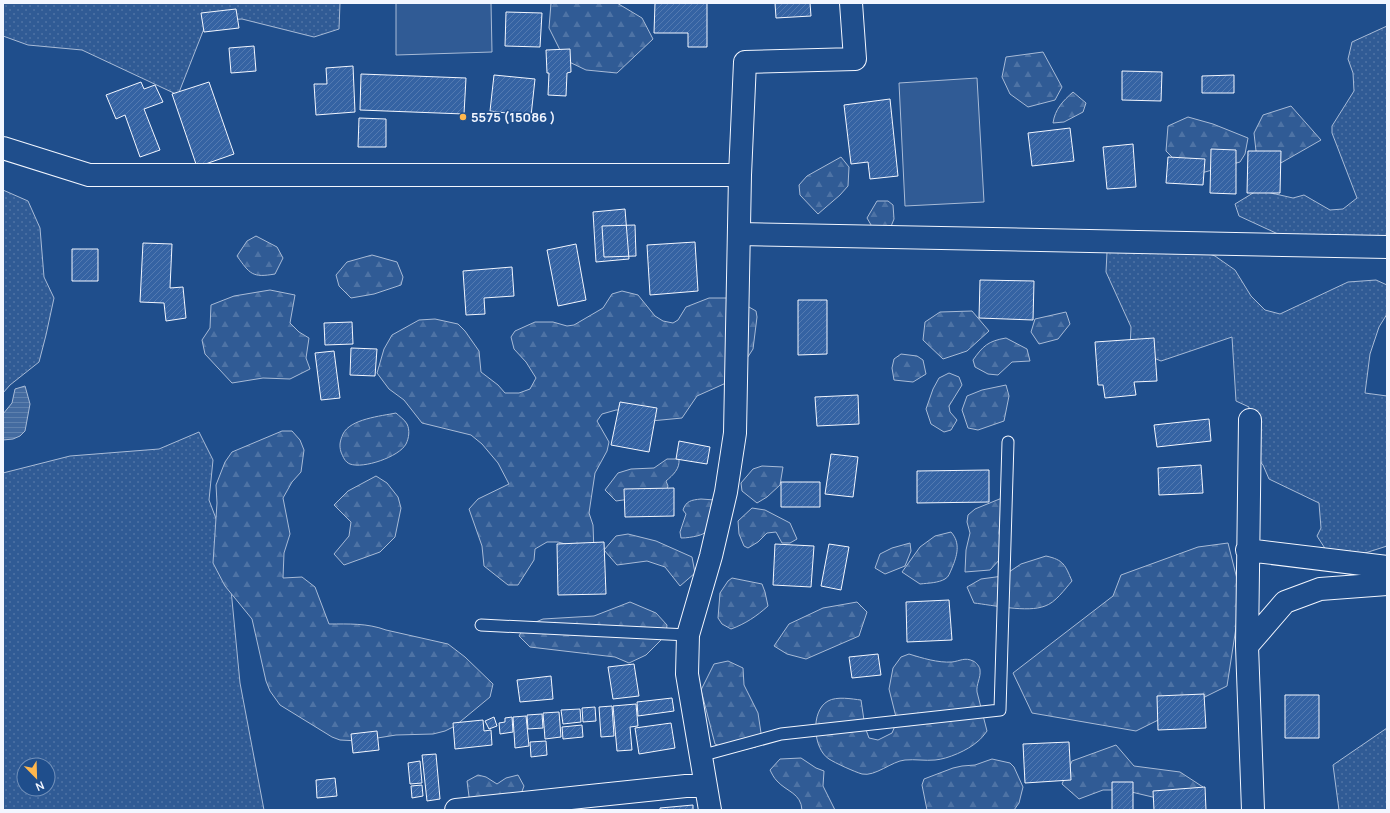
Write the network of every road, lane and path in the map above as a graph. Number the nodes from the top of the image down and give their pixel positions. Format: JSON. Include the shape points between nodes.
{"nodes":[{"id":1,"x":851,"y":3,"type":"edge"},
{"id":2,"x":3,"y":148,"type":"edge"},
{"id":3,"x":740,"y":175,"type":"junction"},
{"id":4,"x":739,"y":234,"type":"junction"},
{"id":5,"x":1387,"y":247,"type":"edge"},
{"id":6,"x":1250,"y":420,"type":"dead end"},
{"id":7,"x":1008,"y":442,"type":"dead end"},
{"id":8,"x":1247,"y":550,"type":"junction"},
{"id":9,"x":1387,"y":567,"type":"edge"},
{"id":10,"x":1387,"y":584,"type":"edge"},
{"id":11,"x":481,"y":624,"type":"dead end"},
{"id":12,"x":688,"y":635,"type":"junction"},
{"id":13,"x":1247,"y":646,"type":"junction"},
{"id":14,"x":700,"y":756,"type":"junction"},
{"id":15,"x":705,"y":784,"type":"junction"},
{"id":16,"x":456,"y":810,"type":"edge"},
{"id":17,"x":710,"y":810,"type":"edge"},
{"id":18,"x":1253,"y":810,"type":"edge"}],
"edges":[{"from":1,"to":3,"type":"street","via":[[855,59],[745,62]]},
{"from":2,"to":3,"type":"street","via":[[89,175]]},
{"from":3,"to":4,"type":"street"},
{"from":4,"to":5,"type":"street"},
{"from":4,"to":12,"type":"street","via":[[735,434],[726,492]]},
{"from":6,"to":8,"type":"street"},
{"from":7,"to":14,"type":"lane","via":[[1000,710],[781,734]]},
{"from":8,"to":9,"type":"street"},
{"from":8,"to":13,"type":"street"},
{"from":10,"to":13,"type":"street","via":[[1320,589],[1285,602]]},
{"from":11,"to":12,"type":"lane"},
{"from":12,"to":14,"type":"street","via":[[687,674]]},
{"from":13,"to":18,"type":"street"},
{"from":14,"to":15,"type":"street"},
{"from":15,"to":16,"type":"street"},
{"from":15,"to":17,"type":"street"}]}
